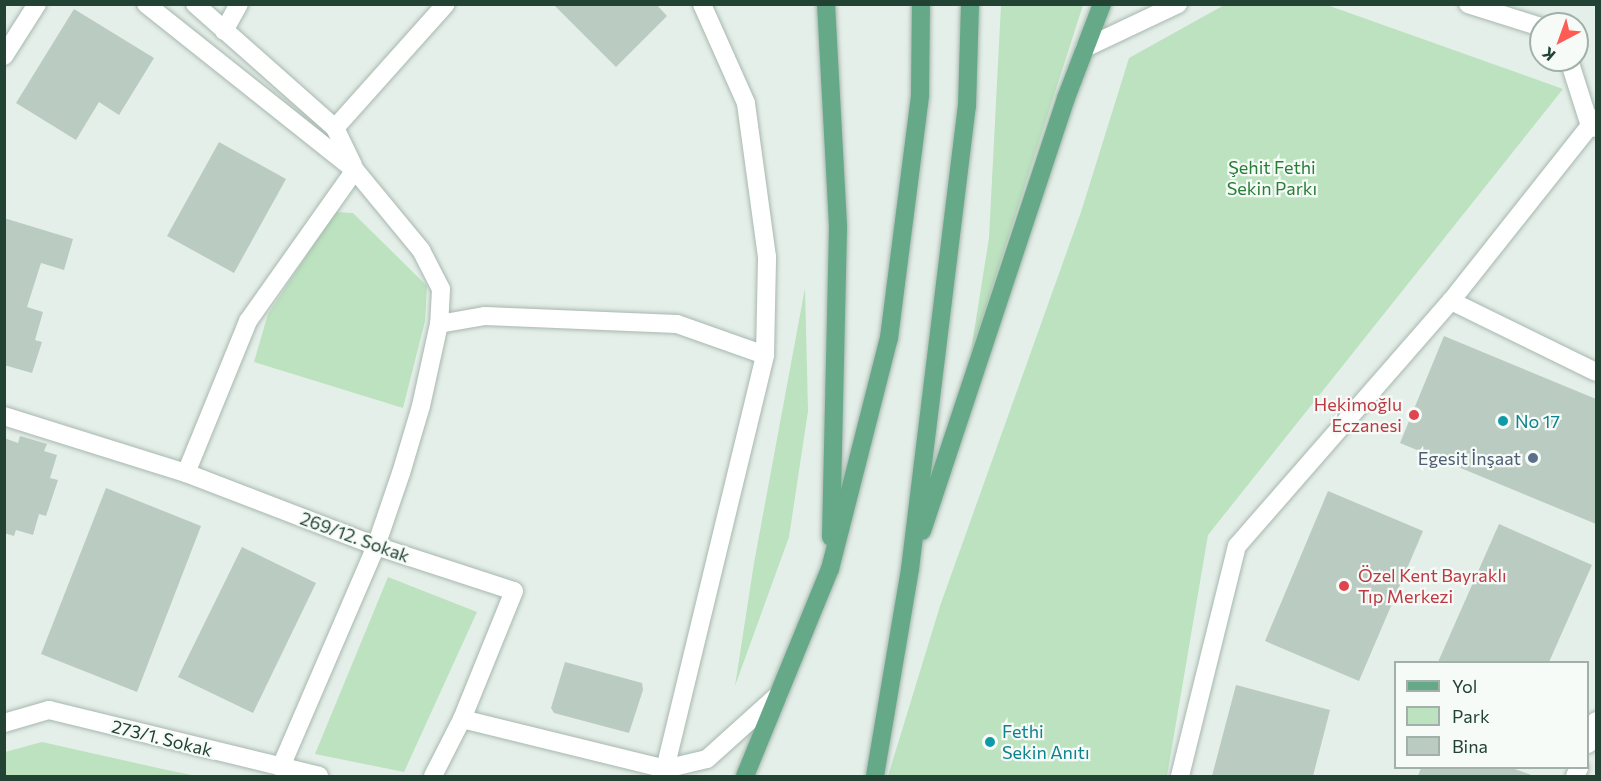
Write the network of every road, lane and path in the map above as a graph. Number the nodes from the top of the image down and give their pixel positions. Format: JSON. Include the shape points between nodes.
{"nodes":[{"id":1,"x":37,"y":4,"type":"edge"},
{"id":2,"x":146,"y":4,"type":"edge"},
{"id":3,"x":195,"y":4,"type":"edge"},
{"id":4,"x":239,"y":4,"type":"edge"},
{"id":5,"x":446,"y":4,"type":"edge"},
{"id":6,"x":702,"y":4,"type":"edge"},
{"id":7,"x":825,"y":4,"type":"edge"},
{"id":8,"x":921,"y":4,"type":"edge"},
{"id":9,"x":970,"y":4,"type":"edge"},
{"id":10,"x":1102,"y":4,"type":"edge"},
{"id":11,"x":1178,"y":4,"type":"edge"},
{"id":12,"x":1468,"y":4,"type":"edge"},
{"id":13,"x":1529,"y":23,"type":"edge"},
{"id":14,"x":224,"y":31,"type":"junction"},
{"id":15,"x":1085,"y":48,"type":"junction"},
{"id":16,"x":4,"y":56,"type":"edge"},
{"id":17,"x":1574,"y":72,"type":"edge"},
{"id":18,"x":1594,"y":124,"type":"edge"},
{"id":19,"x":335,"y":128,"type":"junction"},
{"id":20,"x":355,"y":170,"type":"junction"},
{"id":21,"x":1451,"y":301,"type":"junction"},
{"id":22,"x":439,"y":324,"type":"junction"},
{"id":23,"x":765,"y":356,"type":"junction"},
{"id":24,"x":1596,"y":372,"type":"edge"},
{"id":25,"x":4,"y":416,"type":"edge"},
{"id":26,"x":186,"y":473,"type":"junction"},
{"id":27,"x":376,"y":546,"type":"junction"},
{"id":28,"x":830,"y":569,"type":"junction"},
{"id":29,"x":910,"y":570,"type":"junction"},
{"id":30,"x":778,"y":695,"type":"junction"},
{"id":31,"x":462,"y":719,"type":"junction"},
{"id":32,"x":1596,"y":721,"type":"edge"},
{"id":33,"x":4,"y":723,"type":"edge"},
{"id":34,"x":1589,"y":739,"type":"edge"},
{"id":35,"x":281,"y":767,"type":"junction"},
{"id":36,"x":665,"y":769,"type":"junction"},
{"id":37,"x":319,"y":777,"type":"edge"},
{"id":38,"x":432,"y":777,"type":"edge"},
{"id":39,"x":745,"y":777,"type":"edge"},
{"id":40,"x":875,"y":777,"type":"edge"},
{"id":41,"x":1180,"y":777,"type":"edge"}],
"edges":[{"from":1,"to":16,"type":"street"},
{"from":2,"to":20,"type":"street"},
{"from":3,"to":14,"type":"street"},
{"from":4,"to":14,"type":"street"},
{"from":5,"to":19,"type":"street"},
{"from":6,"to":23,"type":"street","via":[[746,103],[767,257]]},
{"from":7,"to":28,"type":"main road","via":[[838,228]]},
{"from":8,"to":28,"type":"main road","via":[[920,95],[889,338]]},
{"from":9,"to":29,"type":"main road","via":[[966,106]]},
{"from":10,"to":15,"type":"main road"},
{"from":11,"to":15,"type":"street"},
{"from":12,"to":13,"type":"street"},
{"from":14,"to":19,"type":"street"},
{"from":15,"to":29,"type":"main road"},
{"from":17,"to":18,"type":"street"},
{"from":18,"to":21,"type":"street"},
{"from":19,"to":20,"type":"street"},
{"from":20,"to":22,"type":"street","via":[[421,250],[441,290]]},
{"from":20,"to":26,"type":"street","via":[[248,321]]},
{"from":21,"to":24,"type":"street"},
{"from":21,"to":41,"type":"street","via":[[1237,546]]},
{"from":22,"to":23,"type":"street","via":[[485,316],[677,324]]},
{"from":22,"to":27,"type":"street","via":[[421,406]]},
{"from":23,"to":36,"type":"street"},
{"from":25,"to":26,"type":"street","name":"269/12. Sokak"},
{"from":26,"to":27,"type":"street","name":"269/12. Sokak"},
{"from":27,"to":31,"type":"street","name":"269/12. Sokak","via":[[514,591]]},
{"from":27,"to":35,"type":"street"},
{"from":28,"to":30,"type":"main road"},
{"from":29,"to":40,"type":"main road"},
{"from":30,"to":36,"type":"street","via":[[707,759]]},
{"from":30,"to":39,"type":"main road"},
{"from":31,"to":36,"type":"street"},
{"from":31,"to":38,"type":"street","name":"269/12. Sokak"},
{"from":32,"to":34,"type":"street"},
{"from":33,"to":35,"type":"street","name":"273/1. Sokak","via":[[49,710]]},
{"from":35,"to":37,"type":"street","name":"273/1. Sokak"}]}
